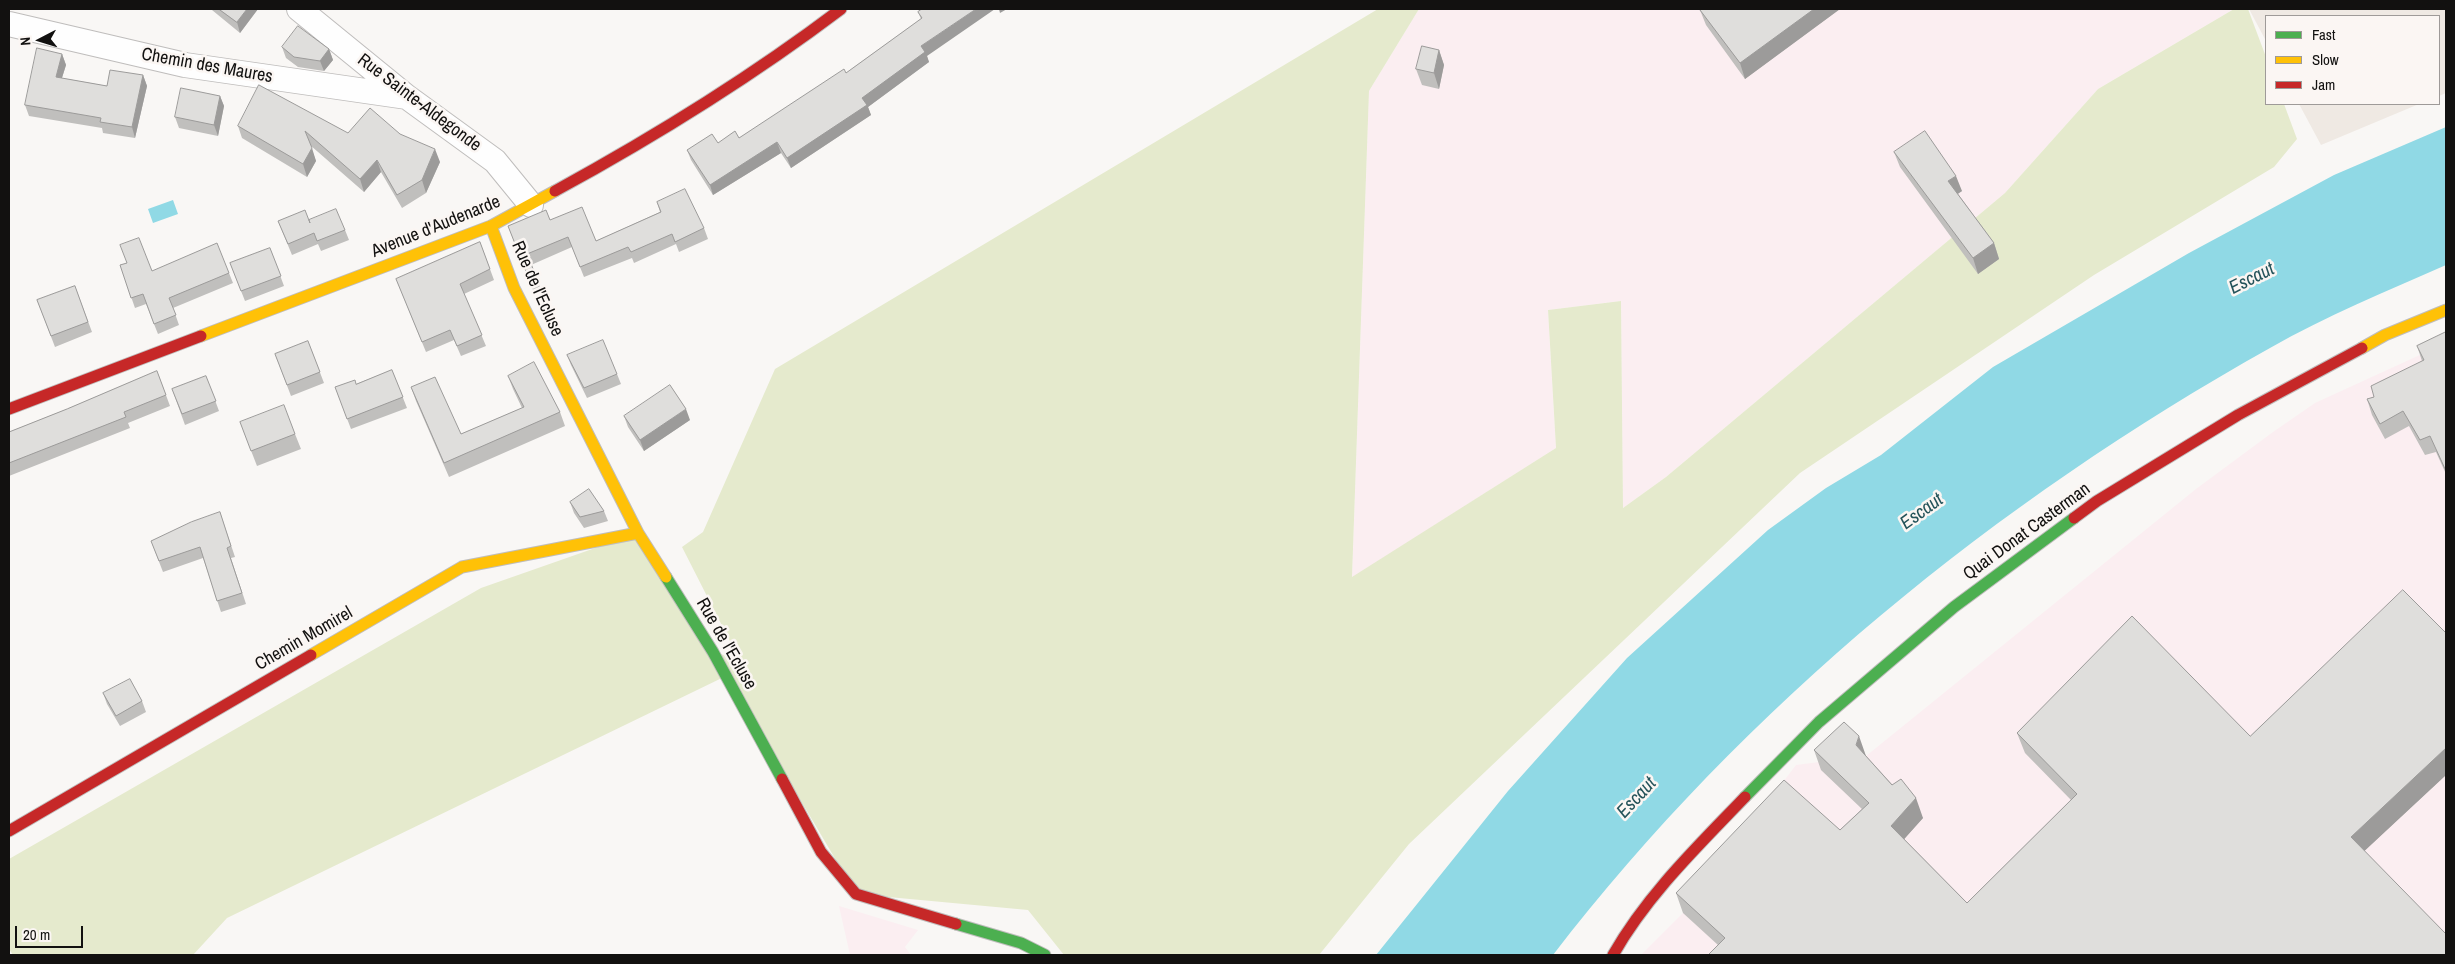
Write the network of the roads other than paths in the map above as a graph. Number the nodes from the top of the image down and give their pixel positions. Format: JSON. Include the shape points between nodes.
{"nodes":[{"id":1,"x":299,"y":9,"type":"edge"},
{"id":2,"x":841,"y":9,"type":"edge"},
{"id":3,"x":9,"y":24,"type":"edge"},
{"id":4,"x":408,"y":97,"type":"junction"},
{"id":5,"x":531,"y":205,"type":"junction"},
{"id":6,"x":491,"y":226,"type":"junction"},
{"id":7,"x":2446,"y":310,"type":"edge"},
{"id":8,"x":9,"y":410,"type":"edge"},
{"id":9,"x":638,"y":533,"type":"junction"},
{"id":10,"x":9,"y":831,"type":"edge"},
{"id":11,"x":1045,"y":955,"type":"edge"},
{"id":12,"x":1614,"y":955,"type":"edge"}],
"edges":[{"from":1,"to":4,"type":"street","name":"Rue Sainte-Aldegonde"},
{"from":2,"to":5,"type":"street","name":"Avenue d'Audenarde","via":[[800,40],[637,146]]},
{"from":3,"to":4,"type":"street","name":"Chemin des Maures","via":[[185,65]]},
{"from":4,"to":5,"type":"street","name":"Rue Sainte-Aldegonde","via":[[495,161]]},
{"from":5,"to":6,"type":"street","name":"Avenue d'Audenarde"},
{"from":6,"to":8,"type":"street","name":"Avenue d'Audenarde"},
{"from":6,"to":9,"type":"street","name":"Rue de l'Ecluse","via":[[514,288]]},
{"from":7,"to":12,"type":"street","name":"Quai Donat Casterman","via":[[2385,335],[2238,415],[2097,501],[1954,608],[1819,722],[1684,860],[1626,932]]},
{"from":9,"to":10,"type":"street","name":"Chemin Momirel","via":[[462,567]]},
{"from":9,"to":11,"type":"street","name":"Rue de l'Ecluse","via":[[713,652],[821,852],[856,894],[1021,943]]}]}
